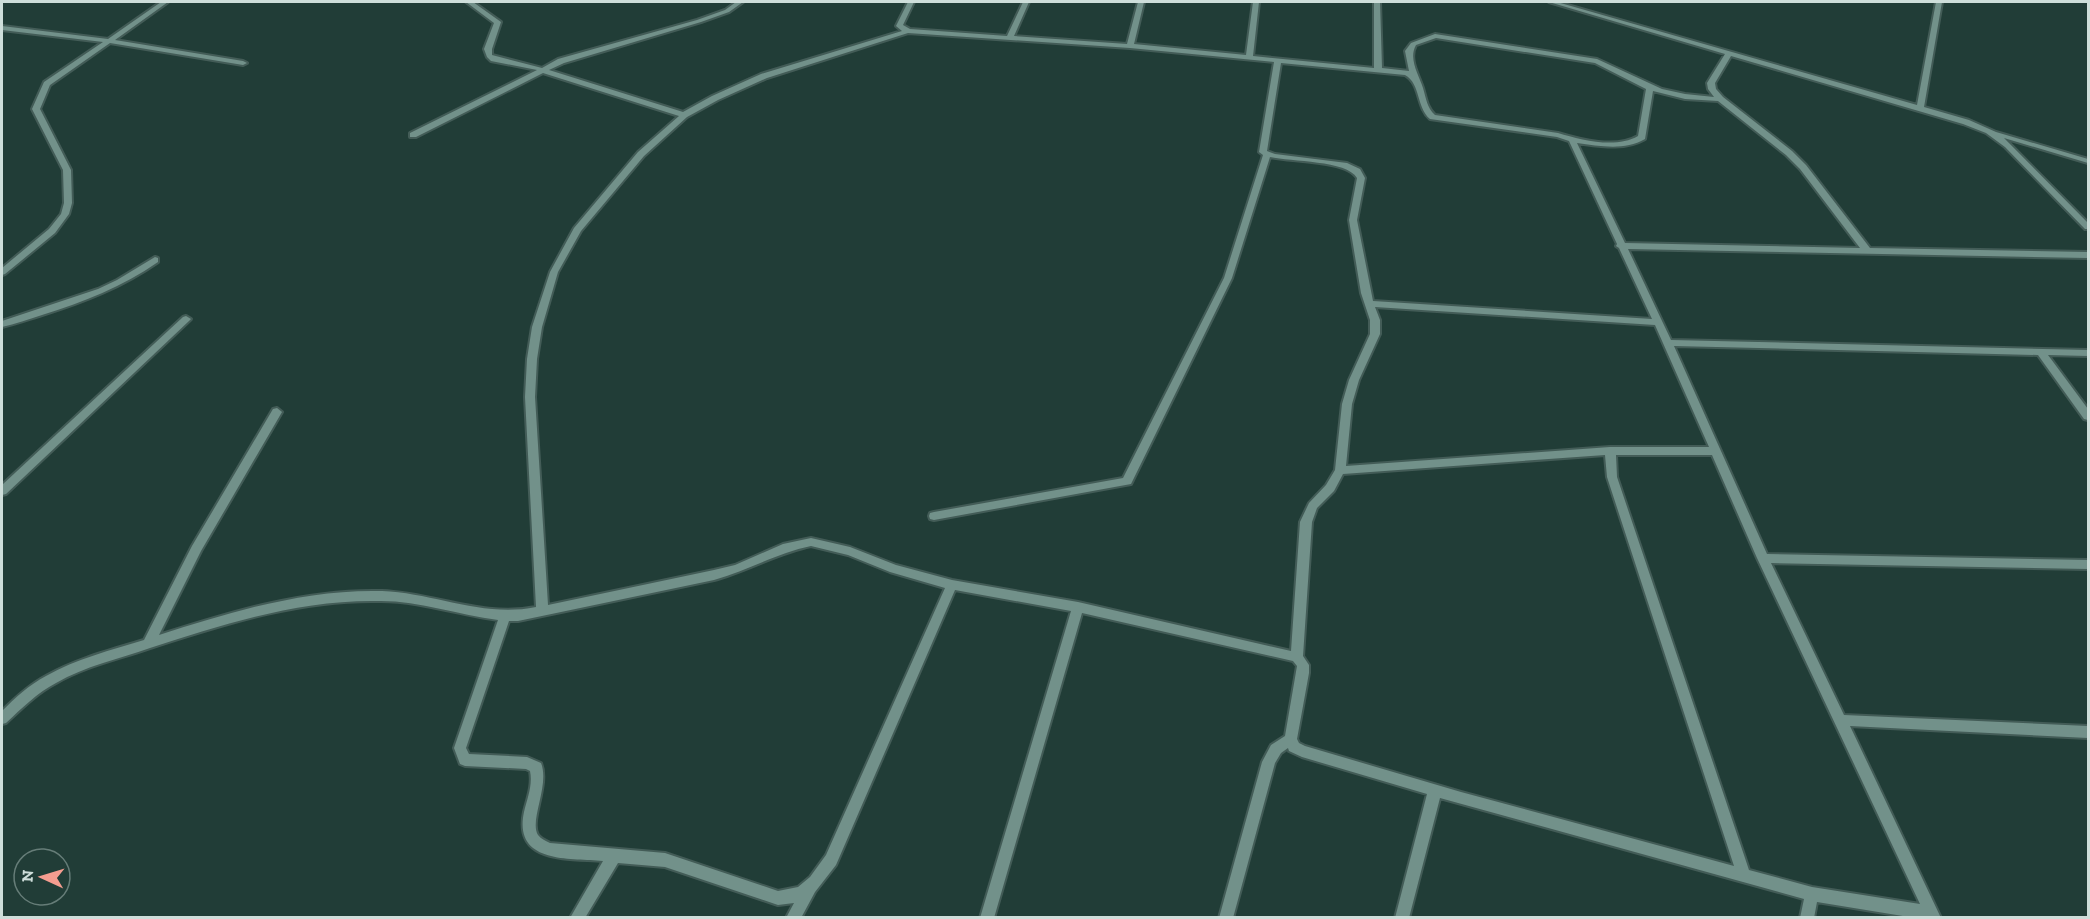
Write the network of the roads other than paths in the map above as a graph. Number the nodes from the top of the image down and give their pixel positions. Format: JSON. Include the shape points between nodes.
{"nodes":[{"id":1,"x":165,"y":2,"type":"edge"},
{"id":2,"x":469,"y":2,"type":"edge"},
{"id":3,"x":740,"y":2,"type":"edge"},
{"id":4,"x":911,"y":2,"type":"edge"},
{"id":5,"x":1026,"y":2,"type":"edge"},
{"id":6,"x":1141,"y":2,"type":"edge"},
{"id":7,"x":1256,"y":2,"type":"edge"},
{"id":8,"x":1377,"y":2,"type":"edge"},
{"id":9,"x":1552,"y":2,"type":"edge"},
{"id":10,"x":1939,"y":2,"type":"edge"},
{"id":11,"x":2,"y":28,"type":"edge"},
{"id":12,"x":908,"y":31,"type":"junction"},
{"id":13,"x":1010,"y":37,"type":"junction"},
{"id":14,"x":109,"y":40,"type":"junction"},
{"id":15,"x":1130,"y":46,"type":"junction"},
{"id":16,"x":1729,"y":54,"type":"junction"},
{"id":17,"x":1249,"y":57,"type":"junction"},
{"id":18,"x":1278,"y":60,"type":"junction"},
{"id":19,"x":243,"y":63,"type":"dead end"},
{"id":20,"x":1378,"y":70,"type":"junction"},
{"id":21,"x":543,"y":71,"type":"junction"},
{"id":22,"x":1413,"y":75,"type":"junction"},
{"id":23,"x":1650,"y":88,"type":"junction"},
{"id":24,"x":1720,"y":99,"type":"junction"},
{"id":25,"x":1920,"y":108,"type":"junction"},
{"id":26,"x":684,"y":114,"type":"junction"},
{"id":27,"x":1989,"y":131,"type":"junction"},
{"id":28,"x":413,"y":135,"type":"dead end"},
{"id":29,"x":1572,"y":140,"type":"junction"},
{"id":30,"x":1268,"y":155,"type":"junction"},
{"id":31,"x":2088,"y":161,"type":"edge"},
{"id":32,"x":2088,"y":227,"type":"edge"},
{"id":33,"x":1620,"y":246,"type":"junction"},
{"id":34,"x":1868,"y":252,"type":"junction"},
{"id":35,"x":2088,"y":255,"type":"edge"},
{"id":36,"x":155,"y":260,"type":"dead end"},
{"id":37,"x":2,"y":272,"type":"edge"},
{"id":38,"x":1370,"y":304,"type":"junction"},
{"id":39,"x":186,"y":319,"type":"dead end"},
{"id":40,"x":1658,"y":322,"type":"junction"},
{"id":41,"x":2,"y":324,"type":"edge"},
{"id":42,"x":1668,"y":343,"type":"junction"},
{"id":43,"x":2041,"y":352,"type":"junction"},
{"id":44,"x":2088,"y":353,"type":"edge"},
{"id":45,"x":277,"y":412,"type":"dead end"},
{"id":46,"x":2088,"y":416,"type":"edge"},
{"id":47,"x":1610,"y":451,"type":"junction"},
{"id":48,"x":1716,"y":451,"type":"junction"},
{"id":49,"x":1340,"y":470,"type":"junction"},
{"id":50,"x":2,"y":491,"type":"edge"},
{"id":51,"x":934,"y":516,"type":"dead end"},
{"id":52,"x":1764,"y":558,"type":"junction"},
{"id":53,"x":2088,"y":564,"type":"edge"},
{"id":54,"x":952,"y":585,"type":"junction"},
{"id":55,"x":1078,"y":607,"type":"junction"},
{"id":56,"x":542,"y":611,"type":"junction"},
{"id":57,"x":505,"y":616,"type":"junction"},
{"id":58,"x":148,"y":644,"type":"junction"},
{"id":59,"x":1297,"y":657,"type":"junction"},
{"id":60,"x":2,"y":719,"type":"edge"},
{"id":61,"x":1840,"y":720,"type":"junction"},
{"id":62,"x":2088,"y":732,"type":"edge"},
{"id":63,"x":1291,"y":739,"type":"junction"},
{"id":64,"x":1435,"y":790,"type":"junction"},
{"id":65,"x":615,"y":855,"type":"junction"},
{"id":66,"x":1744,"y":875,"type":"junction"},
{"id":67,"x":810,"y":887,"type":"junction"},
{"id":68,"x":1812,"y":894,"type":"junction"},
{"id":69,"x":1933,"y":915,"type":"edge"},
{"id":70,"x":577,"y":918,"type":"edge"},
{"id":71,"x":793,"y":918,"type":"edge"},
{"id":72,"x":987,"y":918,"type":"edge"},
{"id":73,"x":1226,"y":918,"type":"edge"},
{"id":74,"x":1402,"y":918,"type":"edge"},
{"id":75,"x":1807,"y":918,"type":"edge"}],
"edges":[{"from":1,"to":14,"type":"street"},
{"from":2,"to":21,"type":"street","via":[[498,22],[489,56]]},
{"from":3,"to":21,"type":"street","via":[[699,21],[571,57]]},
{"from":4,"to":12,"type":"street","via":[[899,26]]},
{"from":5,"to":13,"type":"street"},
{"from":6,"to":15,"type":"street"},
{"from":7,"to":17,"type":"street"},
{"from":8,"to":20,"type":"street"},
{"from":9,"to":16,"type":"street"},
{"from":10,"to":25,"type":"street"},
{"from":11,"to":14,"type":"street"},
{"from":12,"to":13,"type":"street"},
{"from":12,"to":26,"type":"street","via":[[764,76]]},
{"from":13,"to":15,"type":"street"},
{"from":14,"to":19,"type":"street"},
{"from":14,"to":37,"type":"street","via":[[59,74],[40,95],[36,110],[67,170],[68,203],[52,231]]},
{"from":15,"to":17,"type":"street"},
{"from":16,"to":24,"type":"street","via":[[1711,83]]},
{"from":16,"to":25,"type":"street"},
{"from":17,"to":18,"type":"street"},
{"from":18,"to":20,"type":"street"},
{"from":18,"to":30,"type":"street","via":[[1263,146]]},
{"from":20,"to":22,"type":"street"},
{"from":21,"to":26,"type":"street"},
{"from":21,"to":28,"type":"street"},
{"from":22,"to":23,"type":"street","via":[[1409,51],[1413,44],[1435,36],[1597,61]]},
{"from":22,"to":29,"type":"street","via":[[1426,111],[1433,117]]},
{"from":23,"to":24,"type":"street"},
{"from":23,"to":29,"type":"street","via":[[1639,140]]},
{"from":24,"to":34,"type":"street","via":[[1803,167]]},
{"from":25,"to":27,"type":"street"},
{"from":26,"to":56,"type":"street","via":[[641,154],[577,230],[554,272],[537,327],[530,397]]},
{"from":27,"to":31,"type":"street"},
{"from":27,"to":32,"type":"street","via":[[2016,153]]},
{"from":29,"to":33,"type":"street"},
{"from":30,"to":38,"type":"street","via":[[1344,165],[1358,171],[1361,178],[1353,220]]},
{"from":30,"to":51,"type":"street","via":[[1228,278],[1127,481]]},
{"from":33,"to":34,"type":"street"},
{"from":33,"to":40,"type":"street"},
{"from":34,"to":35,"type":"street"},
{"from":36,"to":41,"type":"street","via":[[107,289]]},
{"from":38,"to":40,"type":"street"},
{"from":38,"to":49,"type":"street","via":[[1375,334],[1347,404]]},
{"from":39,"to":50,"type":"street"},
{"from":40,"to":42,"type":"street"},
{"from":42,"to":43,"type":"street"},
{"from":42,"to":48,"type":"street"},
{"from":43,"to":44,"type":"street"},
{"from":43,"to":46,"type":"street"},
{"from":45,"to":58,"type":"street","via":[[196,549]]},
{"from":47,"to":48,"type":"street"},
{"from":47,"to":49,"type":"street"},
{"from":47,"to":66,"type":"street","via":[[1612,477]]},
{"from":48,"to":52,"type":"street"},
{"from":49,"to":59,"type":"street","via":[[1306,522]]},
{"from":52,"to":53,"type":"street"},
{"from":52,"to":61,"type":"street"},
{"from":54,"to":55,"type":"street"},
{"from":54,"to":56,"type":"street","via":[[811,542],[714,575]]},
{"from":54,"to":67,"type":"street","via":[[831,860]]},
{"from":55,"to":59,"type":"street"},
{"from":55,"to":72,"type":"street"},
{"from":56,"to":57,"type":"street"},
{"from":57,"to":58,"type":"street","via":[[386,596],[342,595],[285,605]]},
{"from":57,"to":65,"type":"street","via":[[460,748],[465,760],[527,763],[536,767],[539,775],[529,827],[532,838],[548,850]]},
{"from":58,"to":60,"type":"street","via":[[52,678]]},
{"from":59,"to":63,"type":"street","via":[[1303,673]]},
{"from":61,"to":62,"type":"street"},
{"from":61,"to":69,"type":"street"},
{"from":63,"to":64,"type":"street","via":[[1294,747],[1302,751]]},
{"from":63,"to":73,"type":"street","via":[[1276,749],[1269,762]]},
{"from":64,"to":66,"type":"street"},
{"from":64,"to":74,"type":"street"},
{"from":65,"to":67,"type":"street","via":[[665,860],[778,898],[795,898]]},
{"from":65,"to":70,"type":"street"},
{"from":66,"to":68,"type":"street"},
{"from":67,"to":71,"type":"street"},
{"from":68,"to":69,"type":"street"},
{"from":68,"to":75,"type":"street"}]}
